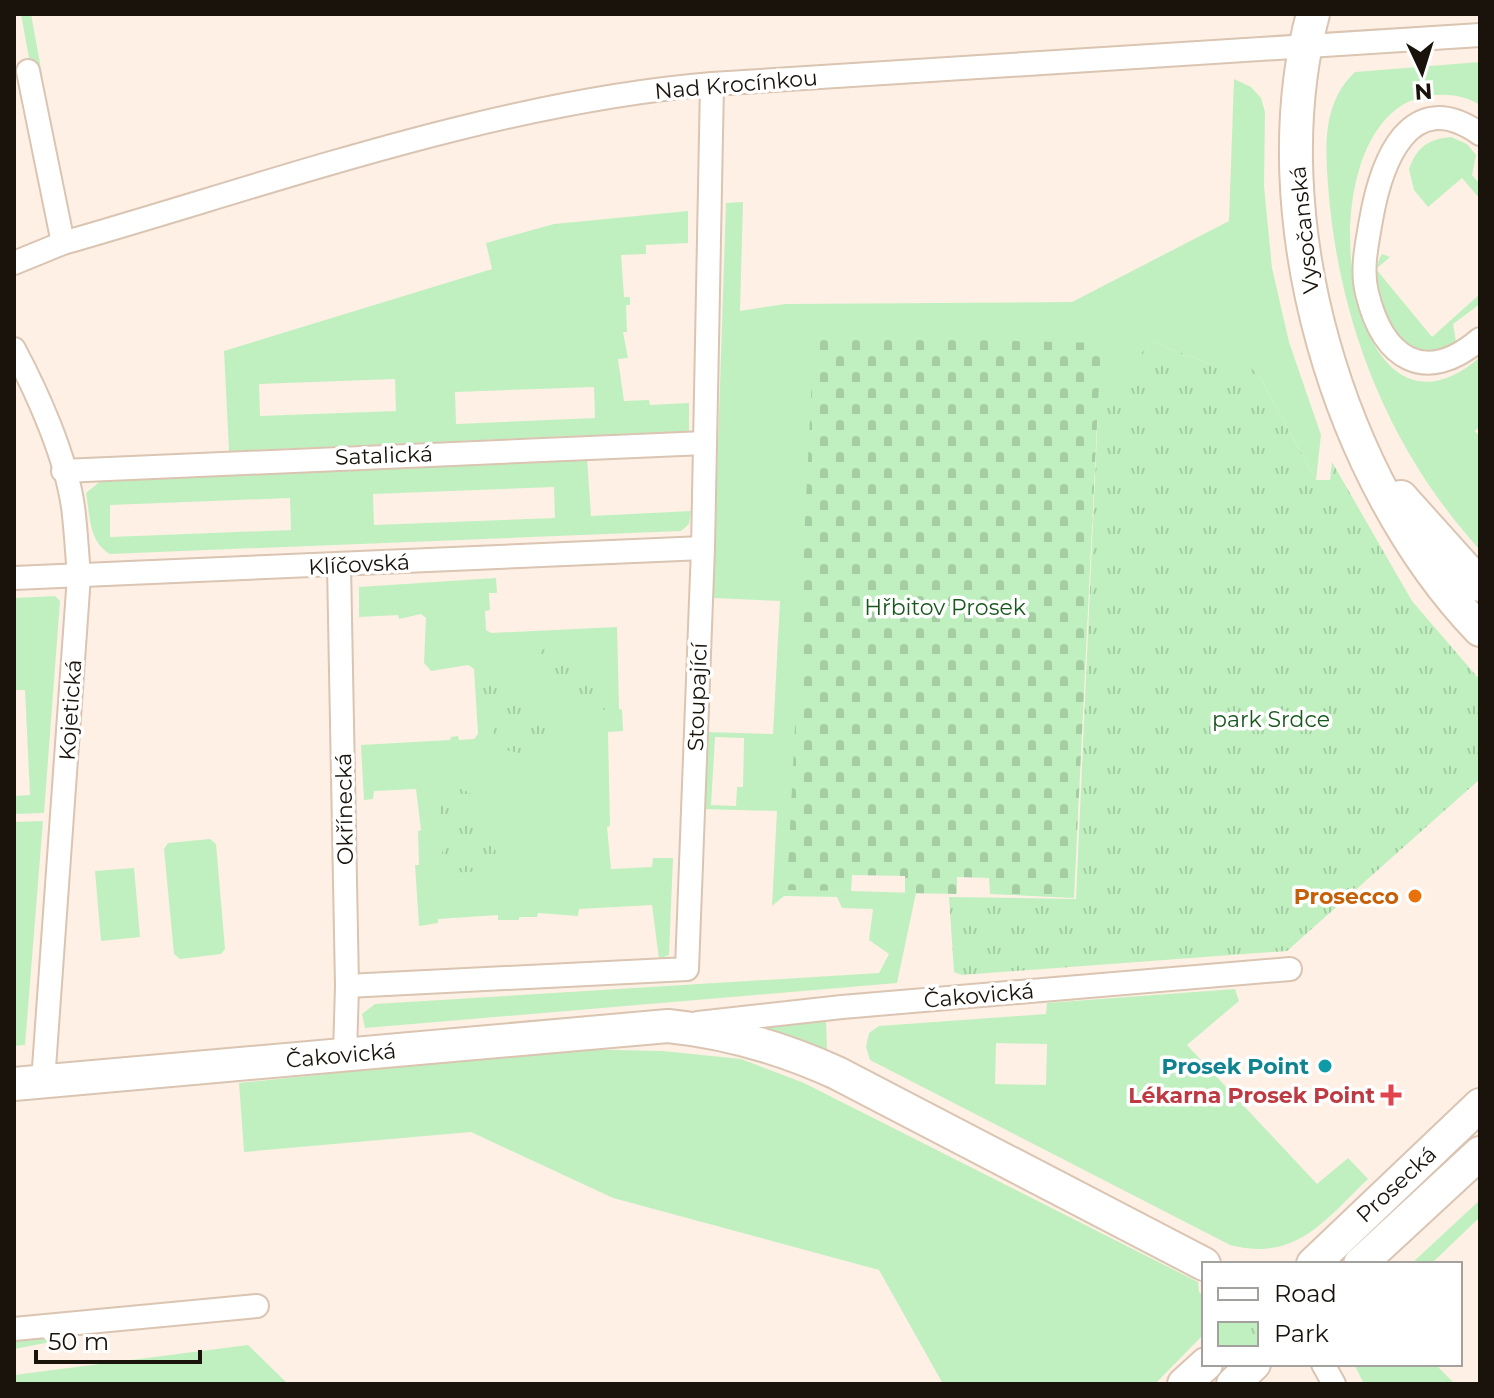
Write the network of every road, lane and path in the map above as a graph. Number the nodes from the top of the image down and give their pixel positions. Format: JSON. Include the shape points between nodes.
{"nodes":[{"id":1,"x":1313,"y":14,"type":"edge"},
{"id":2,"x":1480,"y":35,"type":"edge"},
{"id":3,"x":1304,"y":46,"type":"junction"},
{"id":4,"x":28,"y":71,"type":"dead end"},
{"id":5,"x":712,"y":84,"type":"junction"},
{"id":6,"x":1480,"y":134,"type":"edge"},
{"id":7,"x":63,"y":243,"type":"junction"},
{"id":8,"x":14,"y":263,"type":"edge"},
{"id":9,"x":1480,"y":339,"type":"edge"},
{"id":10,"x":14,"y":349,"type":"edge"},
{"id":11,"x":1360,"y":439,"type":"junction"},
{"id":12,"x":705,"y":443,"type":"junction"},
{"id":13,"x":63,"y":471,"type":"junction"},
{"id":14,"x":703,"y":548,"type":"junction"},
{"id":15,"x":339,"y":565,"type":"junction"},
{"id":16,"x":79,"y":576,"type":"junction"},
{"id":17,"x":14,"y":578,"type":"edge"},
{"id":18,"x":1480,"y":585,"type":"edge"},
{"id":19,"x":1480,"y":630,"type":"edge"},
{"id":20,"x":1290,"y":969,"type":"dead end"},
{"id":21,"x":347,"y":986,"type":"junction"},
{"id":22,"x":668,"y":1026,"type":"junction"},
{"id":23,"x":345,"y":1054,"type":"junction"},
{"id":24,"x":28,"y":1083,"type":"edge"},
{"id":25,"x":1480,"y":1105,"type":"edge"},
{"id":26,"x":1480,"y":1153,"type":"edge"},
{"id":27,"x":1315,"y":1262,"type":"edge"},
{"id":28,"x":1362,"y":1262,"type":"edge"},
{"id":29,"x":1202,"y":1263,"type":"edge"},
{"id":30,"x":257,"y":1306,"type":"dead end"},
{"id":31,"x":14,"y":1329,"type":"edge"},
{"id":32,"x":1204,"y":1366,"type":"edge"},
{"id":33,"x":1252,"y":1366,"type":"edge"},
{"id":34,"x":1324,"y":1366,"type":"edge"},
{"id":35,"x":1184,"y":1384,"type":"edge"},
{"id":36,"x":1233,"y":1384,"type":"edge"},
{"id":37,"x":1334,"y":1384,"type":"edge"}],
"edges":[{"from":1,"to":3,"type":"main road","name":"Vysočanská"},
{"from":2,"to":3,"type":"street","name":"Nad Krocínkou"},
{"from":3,"to":5,"type":"street","name":"Nad Krocínkou"},
{"from":3,"to":11,"type":"main road","name":"Vysočanská","via":[[1295,113],[1300,234],[1318,329]]},
{"from":4,"to":7,"type":"street"},
{"from":5,"to":7,"type":"street","name":"Nad Krocínkou","via":[[508,116]]},
{"from":5,"to":12,"type":"street","name":"Stoupající"},
{"from":6,"to":9,"type":"street","via":[[1462,121],[1440,118],[1401,137],[1387,156],[1374,200],[1364,270],[1378,321],[1402,355],[1439,364]]},
{"from":7,"to":8,"type":"street","name":"Nad Krocínkou"},
{"from":10,"to":13,"type":"street","name":"Kojetická","via":[[34,386]]},
{"from":11,"to":18,"type":"main road","name":"Vysočanská","via":[[1418,518]]},
{"from":11,"to":19,"type":"main road","name":"Vysočanská","via":[[1421,561]]},
{"from":12,"to":13,"type":"street","name":"Satalická"},
{"from":12,"to":14,"type":"street","name":"Stoupající"},
{"from":13,"to":16,"type":"street","name":"Kojetická","via":[[73,505]]},
{"from":14,"to":15,"type":"street","name":"Klíčovská"},
{"from":14,"to":21,"type":"street","name":"Stoupající","via":[[687,969]]},
{"from":15,"to":16,"type":"street","name":"Klíčovská"},
{"from":15,"to":21,"type":"street","name":"Okřínecká"},
{"from":16,"to":17,"type":"street","name":"Klíčovská"},
{"from":16,"to":24,"type":"street","name":"Kojetická"},
{"from":20,"to":22,"type":"street","name":"Čakovická"},
{"from":21,"to":23,"type":"street","name":"Okřínecká"},
{"from":22,"to":23,"type":"main road","name":"Čakovická"},
{"from":22,"to":29,"type":"main road","name":"Čakovická","via":[[716,1031],[800,1056]]},
{"from":23,"to":24,"type":"main road","name":"Čakovická"},
{"from":25,"to":27,"type":"main road","name":"Prosecká"},
{"from":26,"to":28,"type":"main road","name":"Prosecká"},
{"from":30,"to":31,"type":"street"},
{"from":32,"to":35,"type":"main road"},
{"from":33,"to":36,"type":"main road"},
{"from":34,"to":37,"type":"street"}]}
